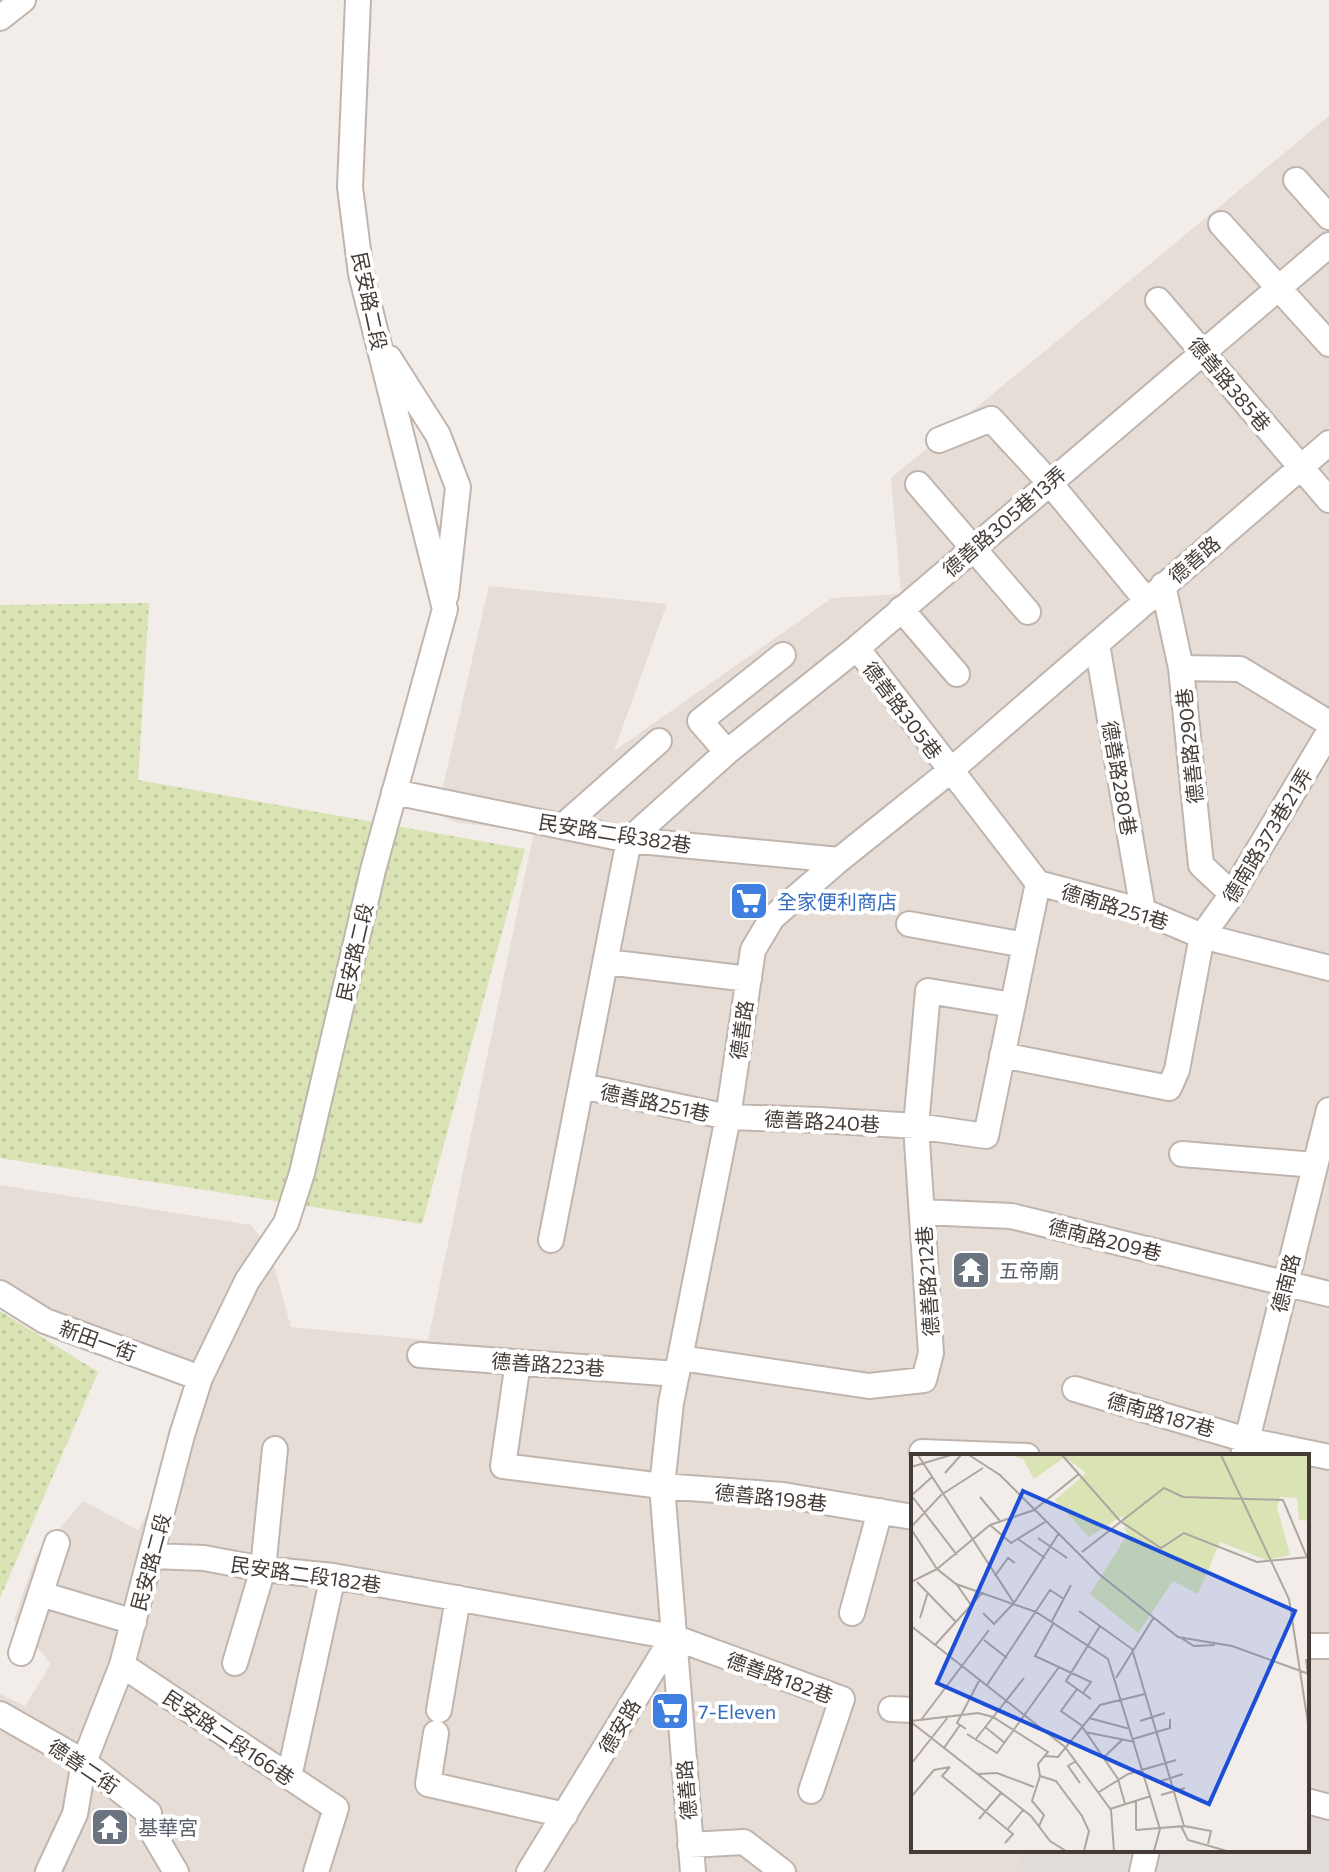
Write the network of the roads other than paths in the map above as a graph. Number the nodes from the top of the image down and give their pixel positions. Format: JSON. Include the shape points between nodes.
{"nodes":[{"id":1,"x":23,"y":0,"type":"edge"},
{"id":2,"x":358,"y":0,"type":"edge"},
{"id":3,"x":0,"y":18,"type":"edge"},
{"id":4,"x":1296,"y":180,"type":"dead end"},
{"id":5,"x":1329,"y":217,"type":"edge"},
{"id":6,"x":1221,"y":224,"type":"dead end"},
{"id":7,"x":1329,"y":245,"type":"edge"},
{"id":8,"x":1279,"y":287,"type":"junction"},
{"id":9,"x":1158,"y":300,"type":"dead end"},
{"id":10,"x":378,"y":342,"type":"junction"},
{"id":11,"x":1329,"y":344,"type":"edge"},
{"id":12,"x":1202,"y":352,"type":"junction"},
{"id":13,"x":939,"y":440,"type":"dead end"},
{"id":14,"x":1329,"y":443,"type":"edge"},
{"id":15,"x":1301,"y":467,"type":"junction"},
{"id":16,"x":1049,"y":482,"type":"junction"},
{"id":17,"x":918,"y":484,"type":"dead end"},
{"id":18,"x":1329,"y":500,"type":"edge"},
{"id":19,"x":973,"y":548,"type":"junction"},
{"id":20,"x":1155,"y":593,"type":"junction"},
{"id":21,"x":445,"y":609,"type":"junction"},
{"id":22,"x":901,"y":609,"type":"junction"},
{"id":23,"x":1028,"y":612,"type":"dead end"},
{"id":24,"x":1097,"y":644,"type":"junction"},
{"id":25,"x":857,"y":648,"type":"junction"},
{"id":26,"x":783,"y":655,"type":"dead end"},
{"id":27,"x":1181,"y":668,"type":"junction"},
{"id":28,"x":957,"y":674,"type":"dead end"},
{"id":29,"x":1329,"y":723,"type":"edge"},
{"id":30,"x":1329,"y":732,"type":"edge"},
{"id":31,"x":659,"y":741,"type":"dead end"},
{"id":32,"x":727,"y":752,"type":"junction"},
{"id":33,"x":950,"y":771,"type":"junction"},
{"id":34,"x":394,"y":792,"type":"junction"},
{"id":35,"x":563,"y":826,"type":"junction"},
{"id":36,"x":629,"y":840,"type":"junction"},
{"id":37,"x":839,"y":860,"type":"junction"},
{"id":38,"x":1038,"y":883,"type":"junction"},
{"id":39,"x":1232,"y":894,"type":"junction"},
{"id":40,"x":1143,"y":911,"type":"junction"},
{"id":41,"x":909,"y":924,"type":"dead end"},
{"id":42,"x":1202,"y":936,"type":"junction"},
{"id":43,"x":1024,"y":950,"type":"dead end"},
{"id":44,"x":606,"y":962,"type":"junction"},
{"id":45,"x":1329,"y":968,"type":"edge"},
{"id":46,"x":749,"y":979,"type":"junction"},
{"id":47,"x":1013,"y":1005,"type":"junction"},
{"id":48,"x":1002,"y":1055,"type":"junction"},
{"id":49,"x":582,"y":1086,"type":"junction"},
{"id":50,"x":1329,"y":1110,"type":"edge"},
{"id":51,"x":728,"y":1117,"type":"junction"},
{"id":52,"x":916,"y":1126,"type":"junction"},
{"id":53,"x":1182,"y":1154,"type":"dead end"},
{"id":54,"x":1315,"y":1165,"type":"junction"},
{"id":55,"x":922,"y":1212,"type":"junction"},
{"id":56,"x":551,"y":1240,"type":"dead end"},
{"id":57,"x":1285,"y":1283,"type":"junction"},
{"id":58,"x":0,"y":1293,"type":"edge"},
{"id":59,"x":1329,"y":1294,"type":"edge"},
{"id":60,"x":420,"y":1355,"type":"dead end"},
{"id":61,"x":518,"y":1362,"type":"junction"},
{"id":62,"x":679,"y":1366,"type":"junction"},
{"id":63,"x":200,"y":1378,"type":"junction"},
{"id":64,"x":1075,"y":1389,"type":"dead end"},
{"id":65,"x":1245,"y":1448,"type":"edge"},
{"id":66,"x":275,"y":1449,"type":"dead end"},
{"id":67,"x":933,"y":1453,"type":"edge"},
{"id":68,"x":964,"y":1454,"type":"edge"},
{"id":69,"x":1301,"y":1454,"type":"edge"},
{"id":70,"x":1309,"y":1455,"type":"edge"},
{"id":71,"x":1329,"y":1457,"type":"edge"},
{"id":72,"x":662,"y":1486,"type":"junction"},
{"id":73,"x":880,"y":1511,"type":"junction"},
{"id":74,"x":911,"y":1517,"type":"edge"},
{"id":75,"x":57,"y":1543,"type":"dead end"},
{"id":76,"x":152,"y":1556,"type":"junction"},
{"id":77,"x":263,"y":1569,"type":"junction"},
{"id":78,"x":333,"y":1576,"type":"junction"},
{"id":79,"x":41,"y":1594,"type":"junction"},
{"id":80,"x":458,"y":1598,"type":"junction"},
{"id":81,"x":852,"y":1613,"type":"dead end"},
{"id":82,"x":134,"y":1622,"type":"junction"},
{"id":83,"x":673,"y":1637,"type":"junction"},
{"id":84,"x":21,"y":1653,"type":"dead end"},
{"id":85,"x":235,"y":1663,"type":"dead end"},
{"id":86,"x":122,"y":1665,"type":"junction"},
{"id":87,"x":0,"y":1714,"type":"edge"},
{"id":88,"x":84,"y":1762,"type":"junction"},
{"id":89,"x":289,"y":1777,"type":"junction"},
{"id":90,"x":811,"y":1791,"type":"dead end"},
{"id":91,"x":1309,"y":1802,"type":"edge"},
{"id":92,"x":1329,"y":1807,"type":"edge"},
{"id":93,"x":565,"y":1815,"type":"junction"},
{"id":94,"x":690,"y":1845,"type":"junction"},
{"id":95,"x":1147,"y":1852,"type":"edge"},
{"id":96,"x":48,"y":1872,"type":"edge"},
{"id":97,"x":176,"y":1872,"type":"edge"},
{"id":98,"x":316,"y":1872,"type":"edge"},
{"id":99,"x":529,"y":1872,"type":"edge"},
{"id":100,"x":693,"y":1872,"type":"edge"},
{"id":101,"x":783,"y":1872,"type":"edge"},
{"id":102,"x":1142,"y":1872,"type":"edge"}],
"edges":[{"from":1,"to":3,"type":"street"},
{"from":2,"to":10,"type":"street","name":"民安路二段","via":[[350,187],[361,274]]},
{"from":4,"to":5,"type":"street"},
{"from":6,"to":8,"type":"street"},
{"from":7,"to":8,"type":"street","name":"德善路305巷13弄"},
{"from":8,"to":11,"type":"street"},
{"from":8,"to":12,"type":"street","name":"德善路305巷13弄"},
{"from":9,"to":12,"type":"street","name":"德善路385巷"},
{"from":10,"to":21,"type":"street","name":"民安路二段"},
{"from":10,"to":21,"type":"street","via":[[438,435],[458,487]]},
{"from":12,"to":15,"type":"street","name":"德善路385巷"},
{"from":12,"to":16,"type":"street","name":"德善路305巷13弄"},
{"from":13,"to":16,"type":"street","via":[[991,419]]},
{"from":14,"to":15,"type":"street","name":"德善路"},
{"from":15,"to":18,"type":"street","name":"德善路385巷"},
{"from":15,"to":20,"type":"street","name":"德善路"},
{"from":16,"to":19,"type":"street","name":"德善路305巷13弄"},
{"from":16,"to":20,"type":"street"},
{"from":17,"to":19,"type":"street"},
{"from":19,"to":22,"type":"street","name":"德善路305巷13弄"},
{"from":19,"to":23,"type":"street"},
{"from":20,"to":24,"type":"street","name":"德善路"},
{"from":20,"to":27,"type":"street","name":"德善路290巷"},
{"from":21,"to":34,"type":"street","name":"民安路二段"},
{"from":22,"to":25,"type":"street","name":"德善路305巷13弄"},
{"from":22,"to":28,"type":"street"},
{"from":24,"to":33,"type":"street","name":"德善路"},
{"from":24,"to":40,"type":"street","name":"德善路280巷"},
{"from":25,"to":32,"type":"street","name":"德善路305巷13弄"},
{"from":25,"to":33,"type":"street","name":"德善路305巷"},
{"from":26,"to":32,"type":"street","via":[[700,721]]},
{"from":27,"to":29,"type":"street","via":[[1240,669]]},
{"from":27,"to":39,"type":"street","name":"德善路290巷","via":[[1201,865]]},
{"from":30,"to":39,"type":"street","name":"德南路373巷21弄"},
{"from":31,"to":35,"type":"street"},
{"from":32,"to":36,"type":"street","name":"德善路305巷13弄"},
{"from":33,"to":37,"type":"street","name":"德善路"},
{"from":33,"to":38,"type":"street","name":"德南路251巷"},
{"from":34,"to":35,"type":"street","name":"民安路二段382巷"},
{"from":34,"to":63,"type":"street","name":"民安路二段","via":[[306,1160],[286,1223],[247,1281]]},
{"from":35,"to":36,"type":"street","name":"民安路二段382巷"},
{"from":36,"to":37,"type":"street","name":"民安路二段382巷"},
{"from":36,"to":44,"type":"street"},
{"from":37,"to":46,"type":"street","name":"德善路","via":[[772,918],[753,950]]},
{"from":38,"to":40,"type":"street","name":"德南路251巷"},
{"from":38,"to":41,"type":"street","via":[[1025,945]]},
{"from":39,"to":42,"type":"street","name":"德南路373巷21弄"},
{"from":40,"to":42,"type":"street","name":"德南路251巷"},
{"from":42,"to":45,"type":"street","name":"德南路251巷"},
{"from":42,"to":48,"type":"street","via":[[1169,1088]]},
{"from":43,"to":47,"type":"street"},
{"from":44,"to":46,"type":"street"},
{"from":44,"to":49,"type":"street"},
{"from":46,"to":51,"type":"street","name":"德善路"},
{"from":47,"to":48,"type":"street"},
{"from":47,"to":52,"type":"street","name":"德善路212巷","via":[[928,991]]},
{"from":48,"to":52,"type":"street","name":"德善路240巷","via":[[986,1136]]},
{"from":49,"to":51,"type":"street","name":"德善路251巷"},
{"from":49,"to":56,"type":"street"},
{"from":50,"to":54,"type":"street","name":"德南路"},
{"from":51,"to":52,"type":"street","name":"德善路240巷"},
{"from":51,"to":62,"type":"street","name":"德善路"},
{"from":52,"to":55,"type":"street","name":"德善路212巷"},
{"from":53,"to":54,"type":"street"},
{"from":54,"to":57,"type":"street","name":"德南路"},
{"from":55,"to":57,"type":"street","name":"德南路209巷","via":[[1011,1216]]},
{"from":55,"to":62,"type":"street","name":"德善路212巷","via":[[931,1353],[924,1380],[869,1386]]},
{"from":57,"to":59,"type":"street","name":"德南路209巷"},
{"from":57,"to":65,"type":"street","name":"德南路"},
{"from":58,"to":63,"type":"street","name":"新田一街","via":[[45,1321]]},
{"from":60,"to":61,"type":"street","name":"德善路223巷"},
{"from":61,"to":62,"type":"street","name":"德善路223巷"},
{"from":61,"to":72,"type":"street","name":"德善路198巷","via":[[503,1466]]},
{"from":62,"to":72,"type":"street","name":"德善路"},
{"from":63,"to":76,"type":"street","name":"民安路二段"},
{"from":64,"to":65,"type":"street","name":"德南路187巷"},
{"from":65,"to":69,"type":"street","name":"德南路187巷"},
{"from":66,"to":77,"type":"street"},
{"from":67,"to":68,"type":"street"},
{"from":70,"to":71,"type":"street","name":"德南路187巷"},
{"from":72,"to":73,"type":"street","name":"德善路198巷","via":[[783,1495]]},
{"from":72,"to":83,"type":"street","name":"德善路"},
{"from":73,"to":74,"type":"street","name":"德善路198巷"},
{"from":73,"to":81,"type":"street"},
{"from":75,"to":79,"type":"street"},
{"from":76,"to":77,"type":"street","name":"民安路二段182巷","via":[[204,1558]]},
{"from":76,"to":82,"type":"street","name":"民安路二段"},
{"from":77,"to":78,"type":"street","name":"民安路二段182巷"},
{"from":77,"to":85,"type":"street"},
{"from":78,"to":80,"type":"street","name":"民安路二段182巷"},
{"from":78,"to":89,"type":"street"},
{"from":79,"to":82,"type":"street"},
{"from":79,"to":84,"type":"street"},
{"from":80,"to":83,"type":"street","name":"民安路二段182巷"},
{"from":80,"to":93,"type":"street","via":[[428,1784]]},
{"from":82,"to":86,"type":"street","name":"民安路二段"},
{"from":83,"to":90,"type":"street","name":"德善路182巷","via":[[842,1699]]},
{"from":83,"to":93,"type":"street","name":"德安路"},
{"from":83,"to":94,"type":"street","name":"德善路"},
{"from":86,"to":88,"type":"street","name":"民安路二段"},
{"from":86,"to":89,"type":"street","name":"民安路二段166巷"},
{"from":87,"to":88,"type":"street","name":"德善二街"},
{"from":88,"to":96,"type":"street","name":"民安路二段","via":[[75,1814]]},
{"from":88,"to":97,"type":"street","name":"德善二街","via":[[149,1813],[150,1828]]},
{"from":89,"to":98,"type":"street","name":"民安路二段166巷","via":[[336,1808]]},
{"from":91,"to":92,"type":"street"},
{"from":93,"to":99,"type":"street","name":"德安路"},
{"from":94,"to":100,"type":"street","name":"德善路"},
{"from":94,"to":101,"type":"street","via":[[744,1842]]},
{"from":95,"to":102,"type":"street"}]}
